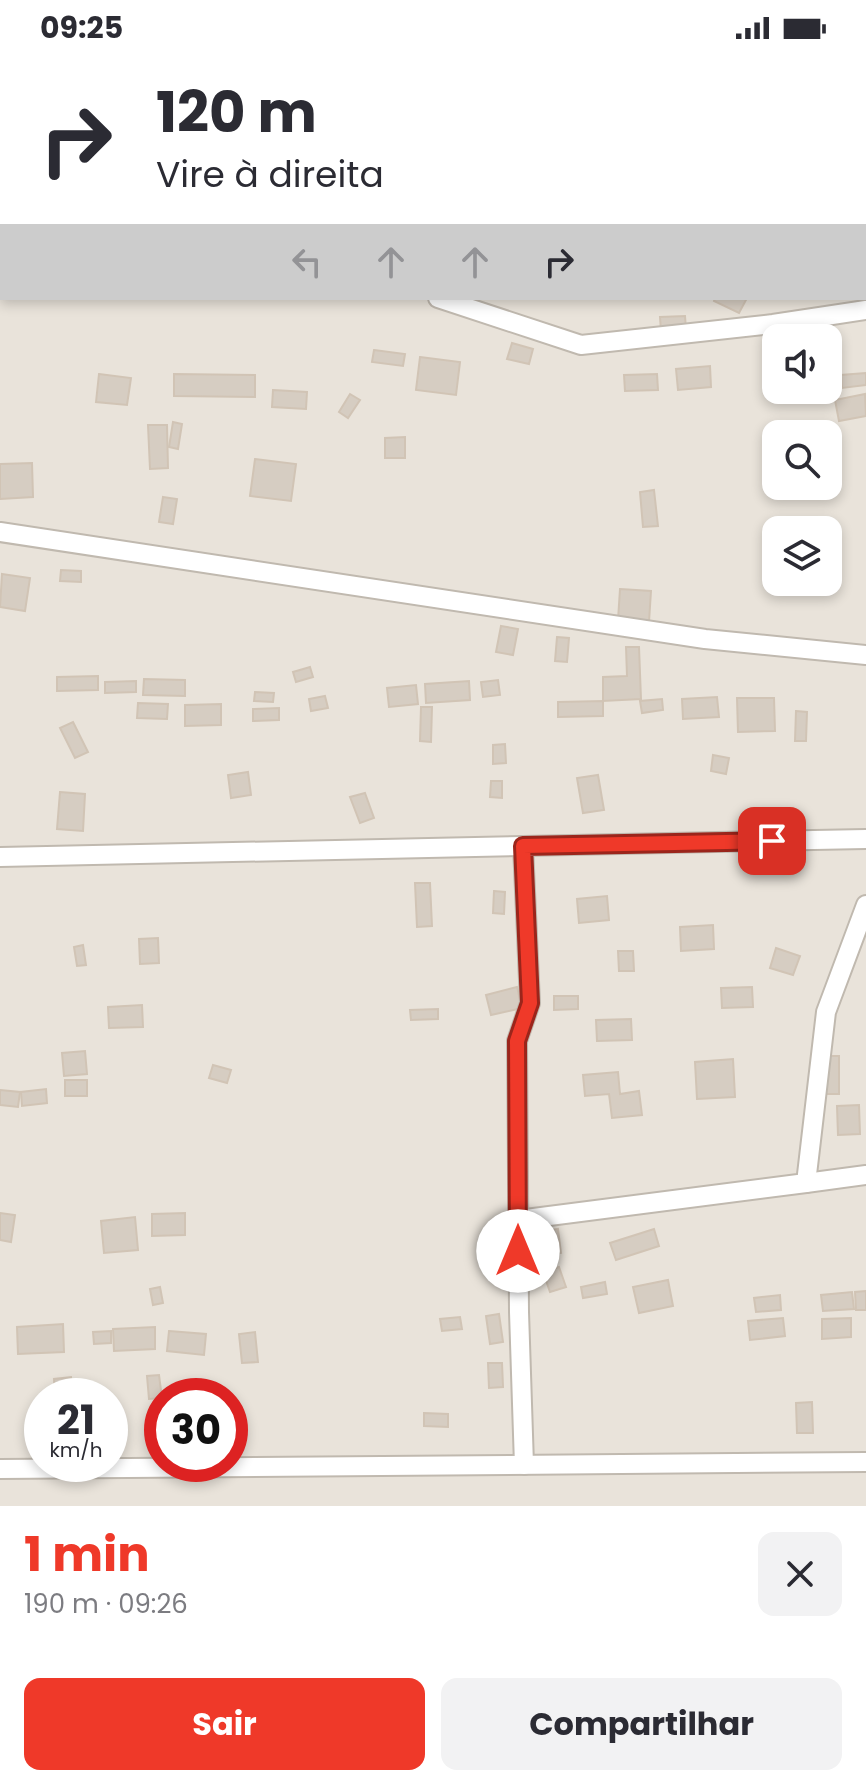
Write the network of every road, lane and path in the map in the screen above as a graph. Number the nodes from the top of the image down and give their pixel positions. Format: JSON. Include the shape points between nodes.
{"nodes":[{"id":1,"x":444,"y":300,"type":"edge"},
{"id":2,"x":866,"y":310,"type":"edge"},
{"id":3,"x":0,"y":532,"type":"edge"},
{"id":4,"x":866,"y":655,"type":"edge"},
{"id":5,"x":866,"y":839,"type":"edge"},
{"id":6,"x":523,"y":846,"type":"junction"},
{"id":7,"x":0,"y":857,"type":"edge"},
{"id":8,"x":866,"y":905,"type":"edge"},
{"id":9,"x":866,"y":1175,"type":"edge"},
{"id":10,"x":806,"y":1183,"type":"junction"},
{"id":11,"x":518,"y":1220,"type":"junction"},
{"id":12,"x":866,"y":1462,"type":"edge"},
{"id":13,"x":524,"y":1465,"type":"junction"},
{"id":14,"x":0,"y":1469,"type":"edge"}],
"edges":[{"from":1,"to":2,"type":"street","via":[[581,345]]},
{"from":3,"to":4,"type":"street","via":[[705,639]]},
{"from":5,"to":6,"type":"street"},
{"from":6,"to":7,"type":"street"},
{"from":6,"to":11,"type":"street","via":[[530,1003],[517,1041]]},
{"from":8,"to":10,"type":"street","via":[[826,1012]]},
{"from":9,"to":10,"type":"street"},
{"from":10,"to":11,"type":"street"},
{"from":11,"to":13,"type":"street"},
{"from":12,"to":13,"type":"street"},
{"from":13,"to":14,"type":"street"}]}
